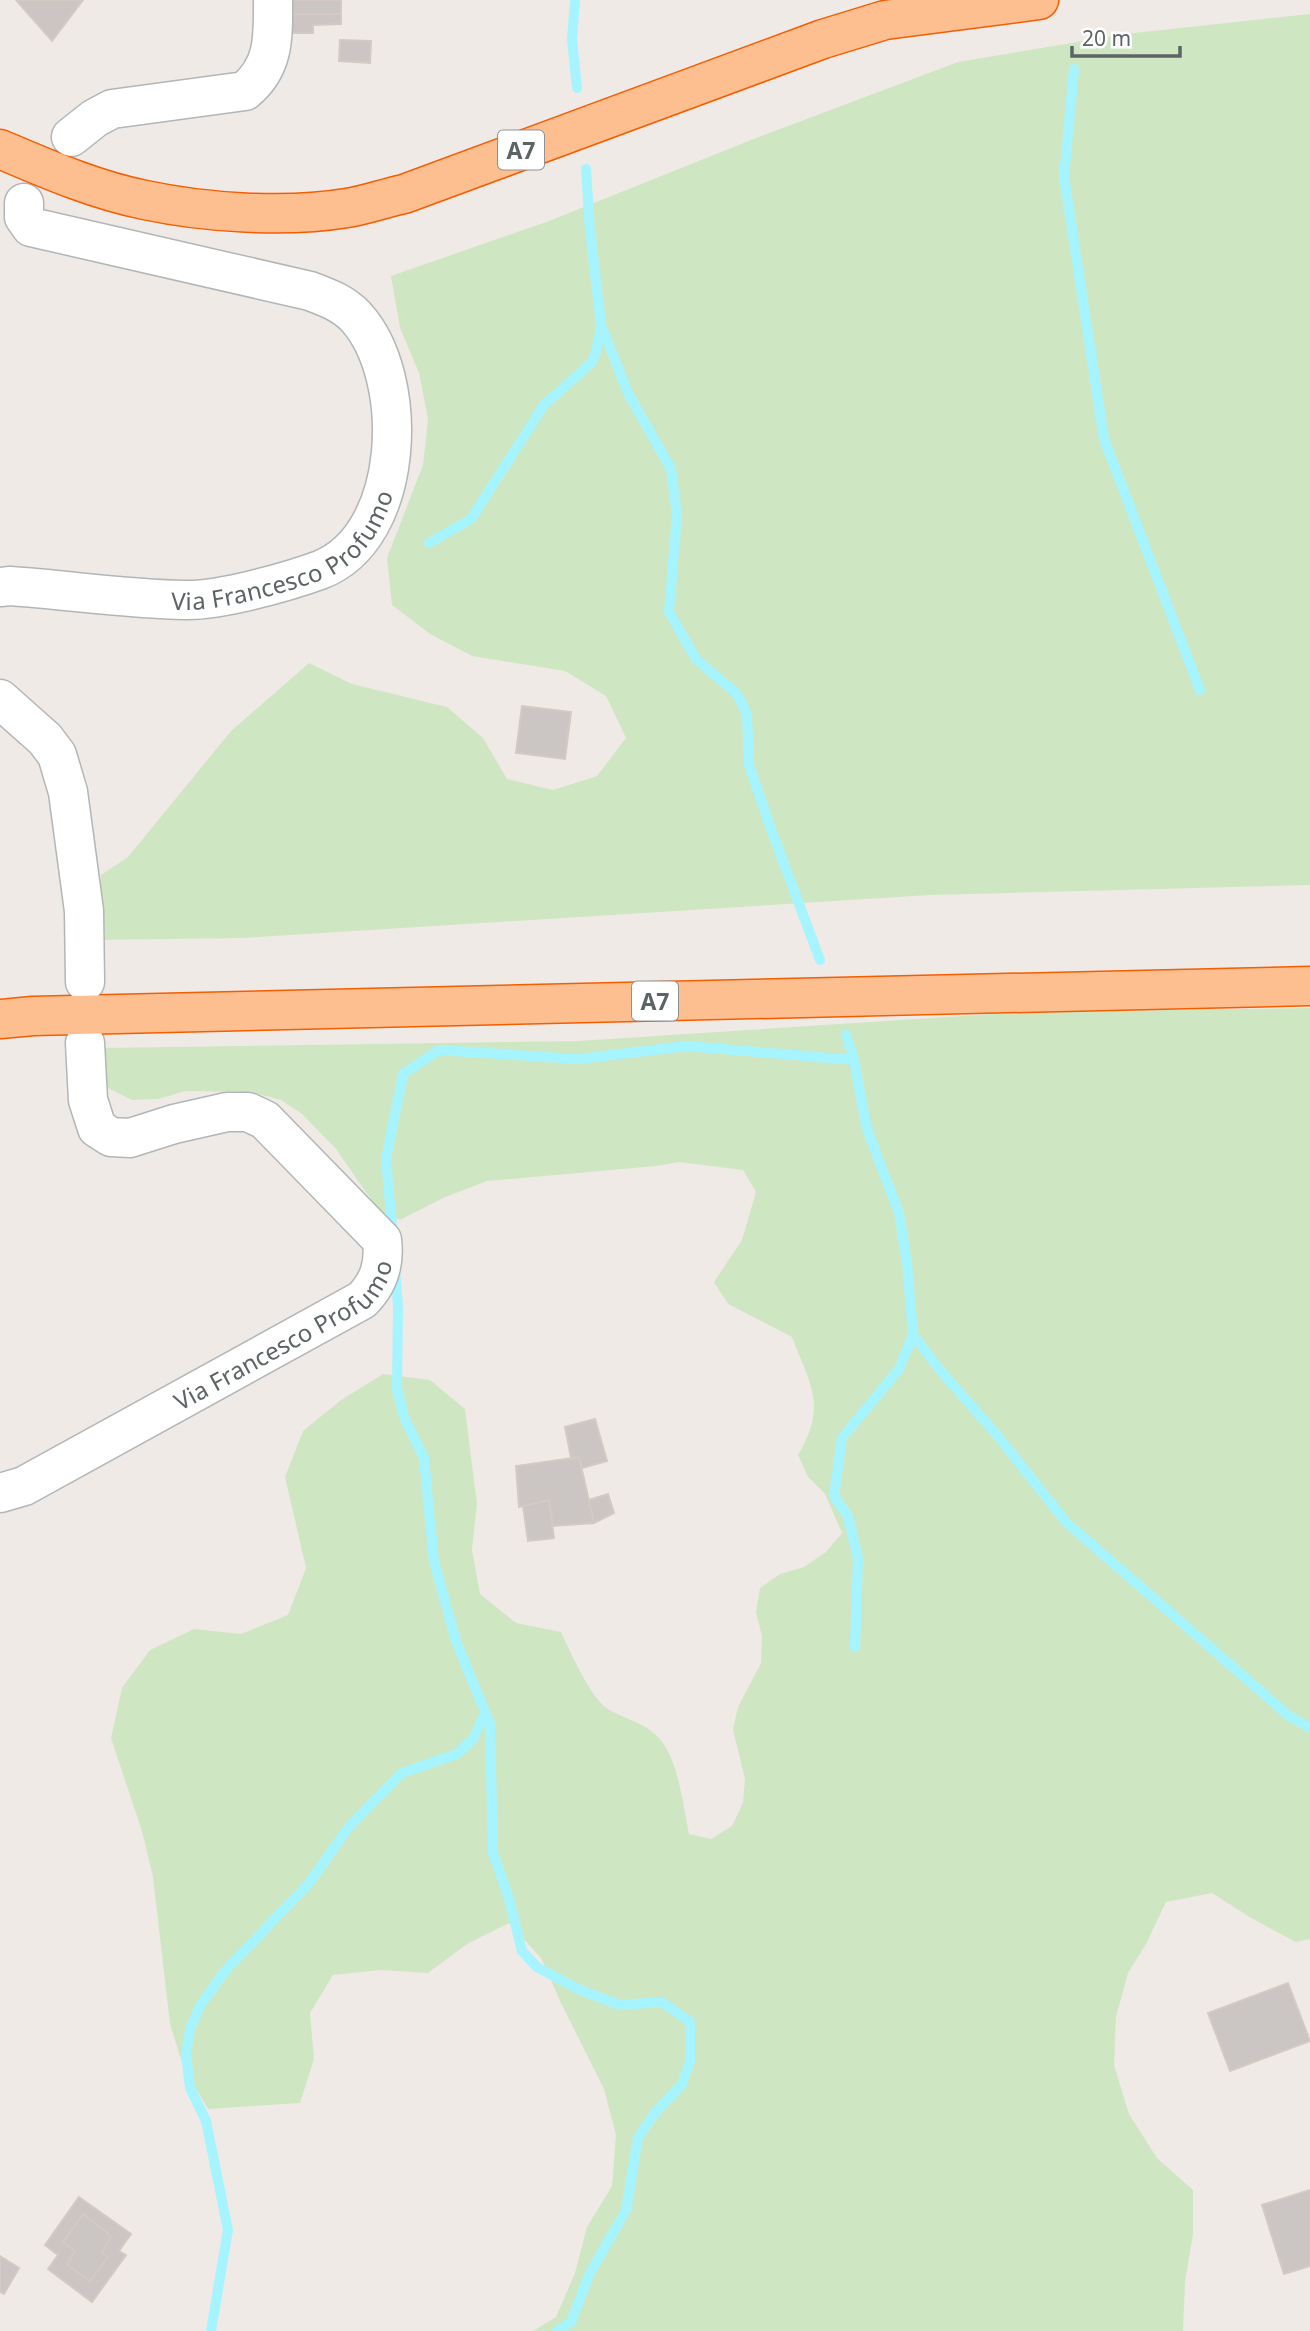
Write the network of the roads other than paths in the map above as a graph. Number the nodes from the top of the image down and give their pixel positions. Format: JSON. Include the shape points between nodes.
{"nodes":[{"id":1,"x":273,"y":0,"type":"edge"},
{"id":2,"x":1039,"y":0,"type":"edge"},
{"id":3,"x":71,"y":137,"type":"dead end"},
{"id":4,"x":0,"y":149,"type":"edge"},
{"id":5,"x":24,"y":203,"type":"dead end"},
{"id":6,"x":0,"y":587,"type":"edge"},
{"id":7,"x":0,"y":699,"type":"edge"},
{"id":8,"x":85,"y":982,"type":"dead end"},
{"id":9,"x":1310,"y":986,"type":"edge"},
{"id":10,"x":0,"y":1019,"type":"edge"},
{"id":11,"x":85,"y":1043,"type":"dead end"},
{"id":12,"x":0,"y":1493,"type":"edge"}],
"edges":[{"from":1,"to":3,"type":"street","via":[[273,41],[266,64],[259,79],[244,91],[112,109]]},
{"from":2,"to":4,"type":"highway","number":"A7","via":[[885,20],[822,39],[404,194],[346,208],[273,213],[145,200],[77,180]]},
{"from":5,"to":6,"type":"street","name":"Via Francesco Profumo","via":[[24,217],[31,227],[332,299],[356,317],[374,345],[387,379],[393,423],[378,511],[360,539],[322,569],[241,592],[188,601]]},
{"from":7,"to":8,"type":"street","via":[[45,738],[57,755],[68,792],[84,911]]},
{"from":9,"to":10,"type":"highway","number":"A7"},
{"from":11,"to":12,"type":"street","name":"Via Francesco Profumo","via":[[88,1100],[97,1128],[111,1137],[130,1138],[227,1112],[248,1112],[265,1120],[382,1240],[381,1272],[362,1300],[24,1486]]}]}
